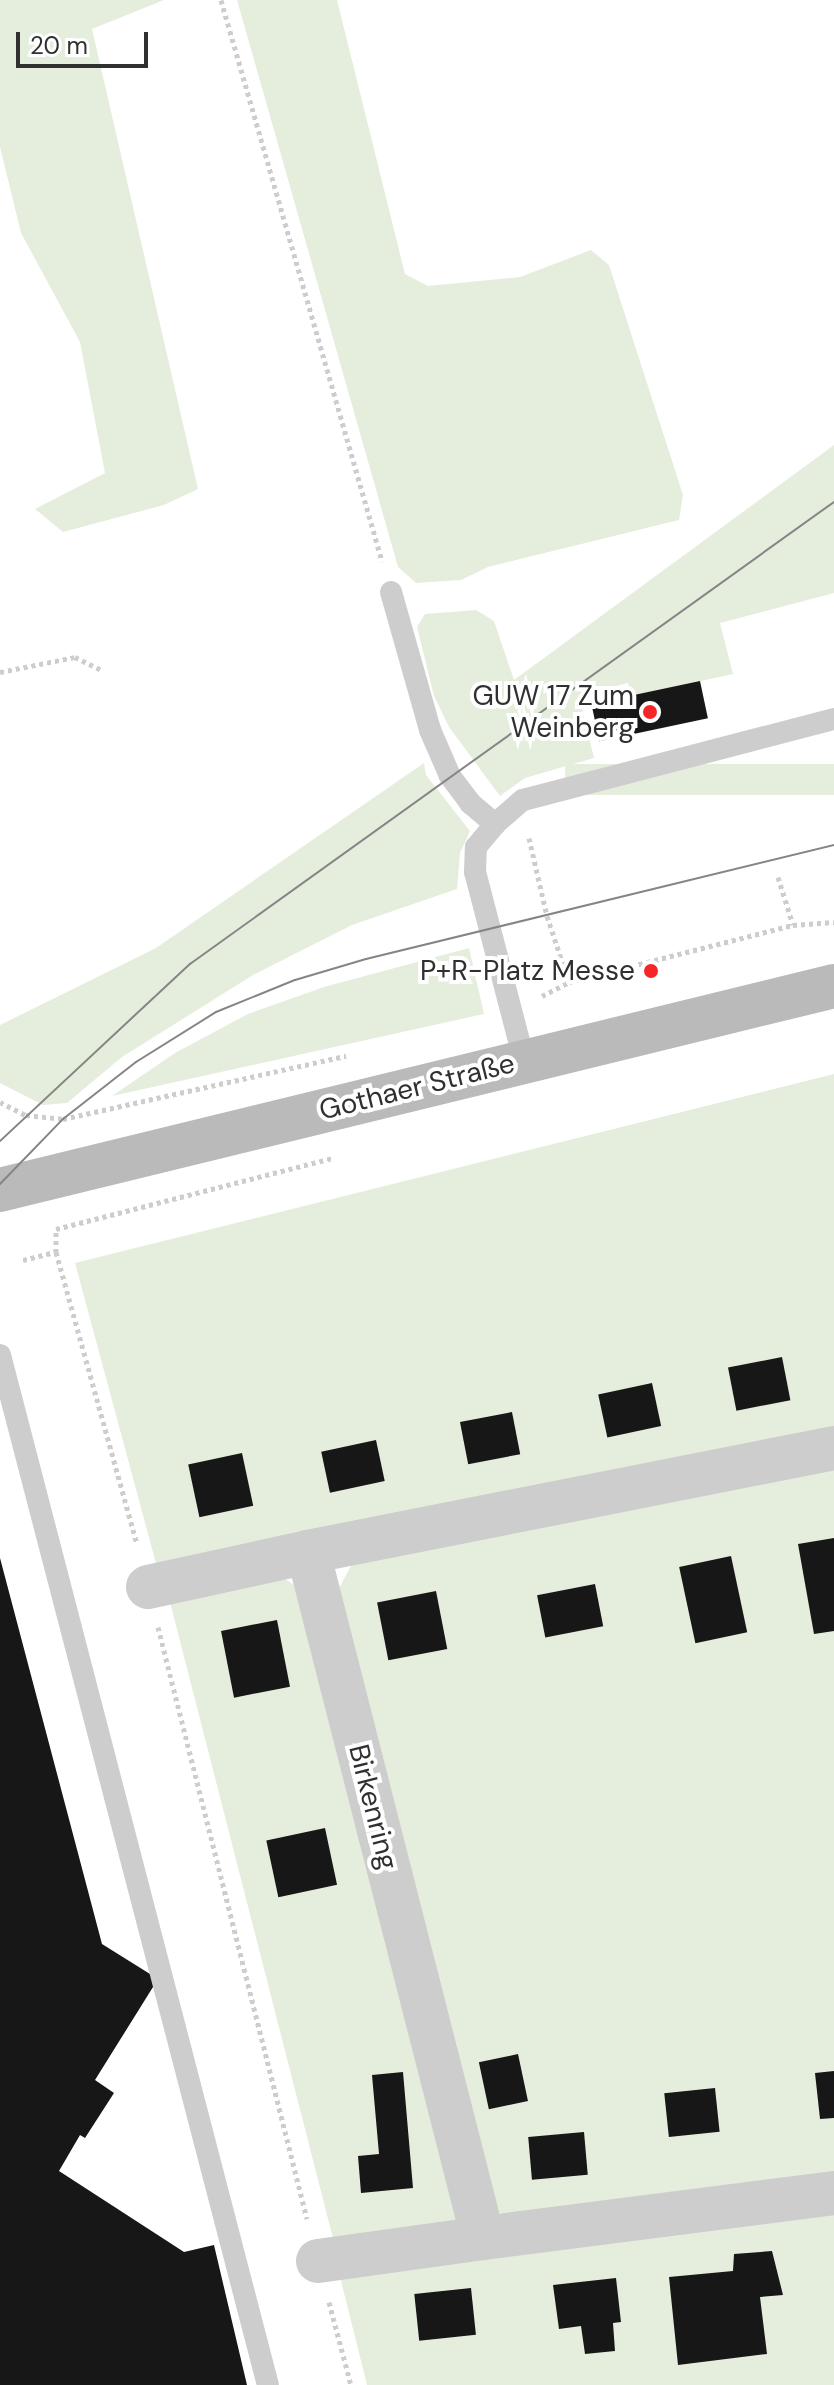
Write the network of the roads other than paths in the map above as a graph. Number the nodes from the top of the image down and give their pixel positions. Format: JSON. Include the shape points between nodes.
{"nodes":[{"id":1,"x":391,"y":592,"type":"road end"},
{"id":2,"x":834,"y":719,"type":"edge"},
{"id":3,"x":495,"y":824,"type":"junction"},
{"id":4,"x":834,"y":986,"type":"edge"},
{"id":5,"x":524,"y":1060,"type":"junction"},
{"id":6,"x":0,"y":1190,"type":"edge"},
{"id":7,"x":0,"y":1355,"type":"edge"},
{"id":8,"x":834,"y":1448,"type":"edge"},
{"id":9,"x":308,"y":1552,"type":"junction"},
{"id":10,"x":148,"y":1587,"type":"road end"},
{"id":11,"x":834,"y":2193,"type":"edge"},
{"id":12,"x":483,"y":2238,"type":"junction"},
{"id":13,"x":318,"y":2261,"type":"road end"},
{"id":14,"x":268,"y":2385,"type":"edge"}],
"edges":[{"from":1,"to":3,"type":"lane","via":[[430,730],[450,776]]},
{"from":2,"to":3,"type":"lane","via":[[523,800]]},
{"from":3,"to":5,"type":"lane","via":[[476,847],[475,872]]},
{"from":4,"to":5,"type":"main road","name":"Gothaer Straße"},
{"from":5,"to":6,"type":"main road","name":"Gothaer Straße"},
{"from":7,"to":14,"type":"lane"},
{"from":8,"to":9,"type":"street"},
{"from":9,"to":10,"type":"street"},
{"from":9,"to":12,"type":"street","name":"Birkenring"},
{"from":11,"to":12,"type":"street"},
{"from":12,"to":13,"type":"street"}]}
